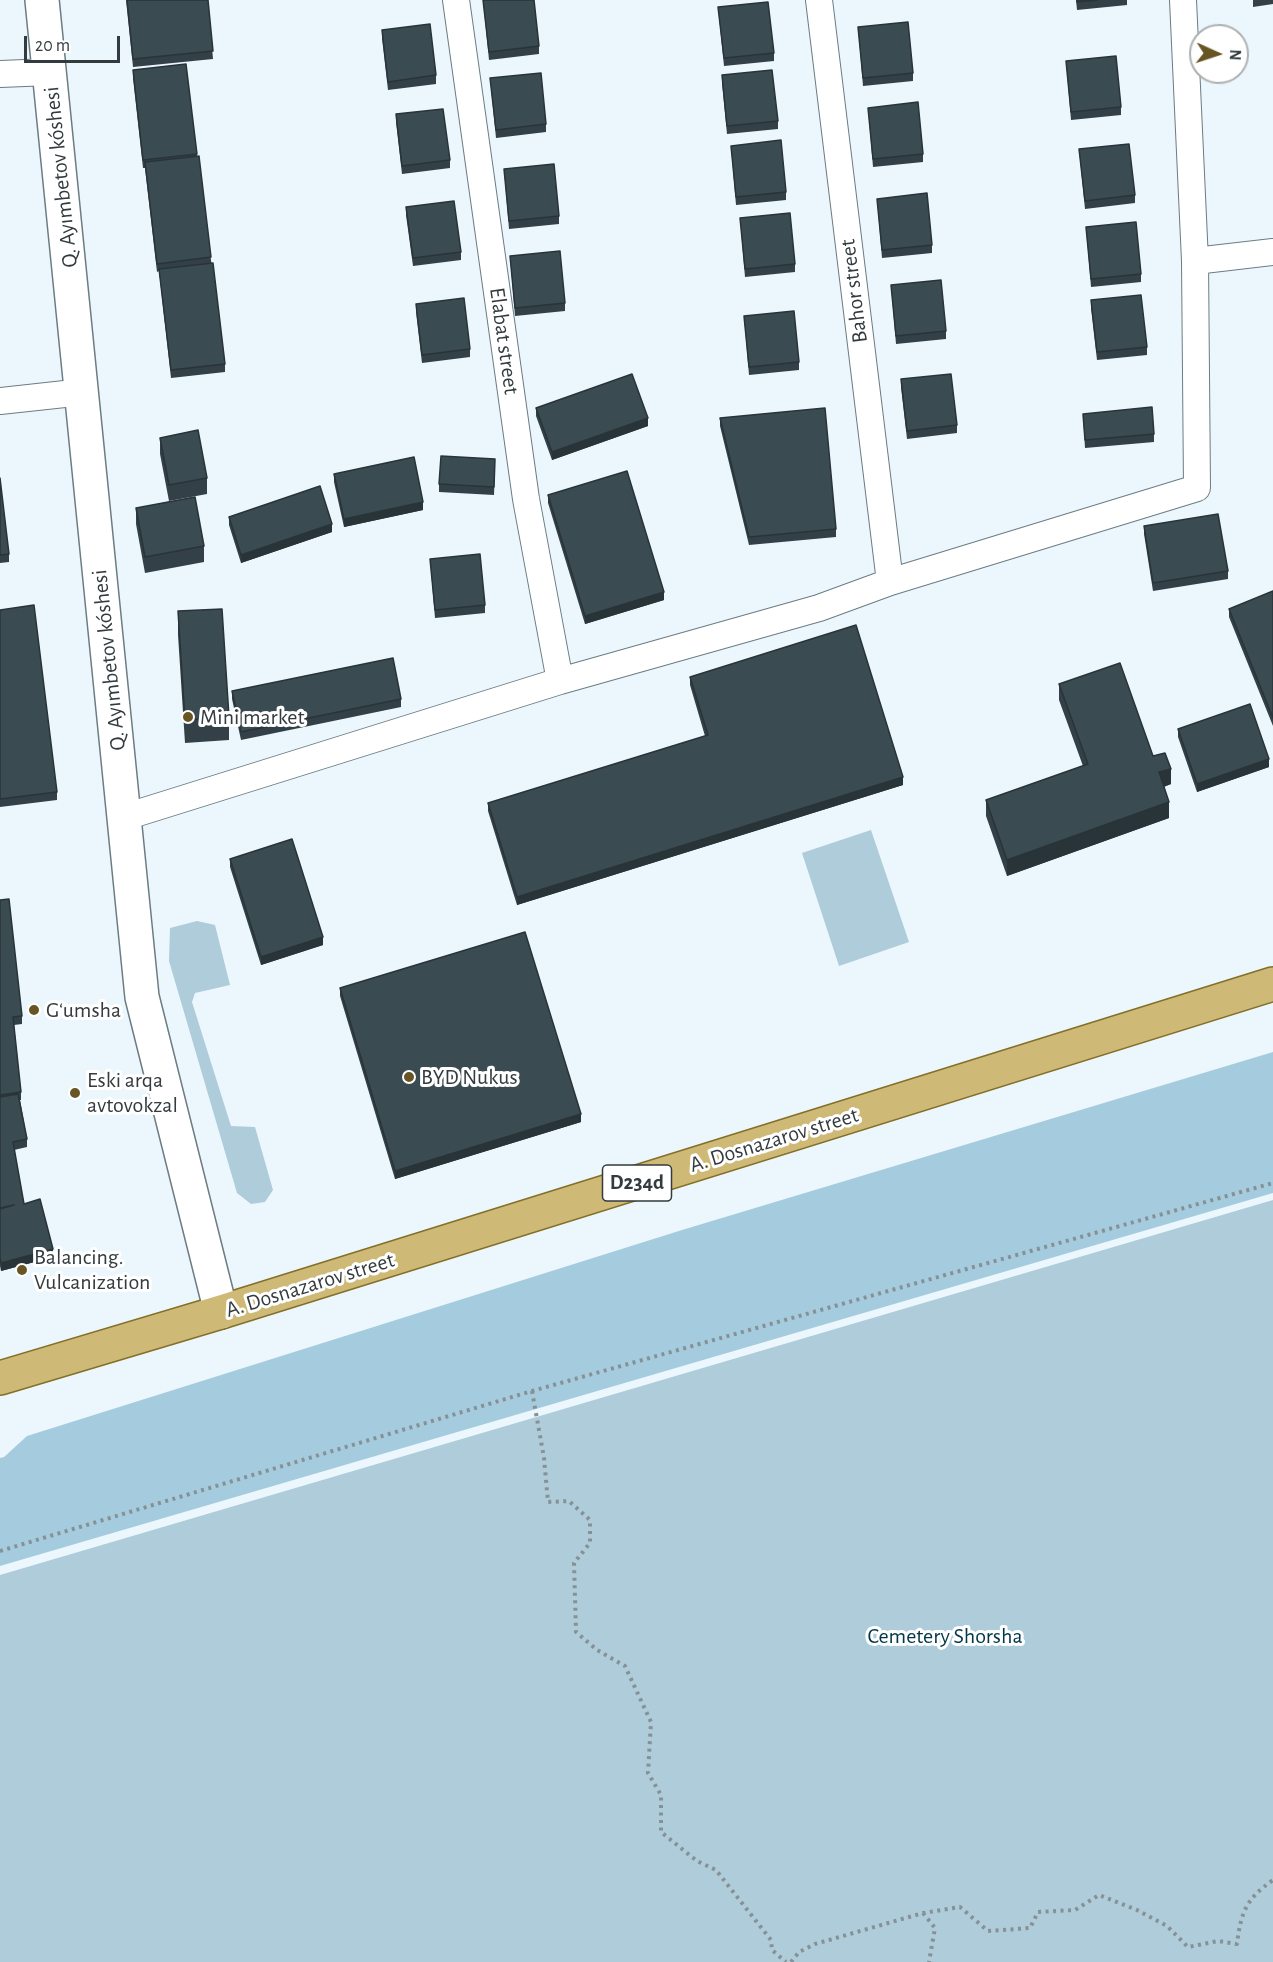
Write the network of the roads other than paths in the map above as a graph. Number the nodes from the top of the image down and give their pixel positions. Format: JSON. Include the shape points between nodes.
{"nodes":[{"id":1,"x":42,"y":0,"type":"edge"},
{"id":2,"x":456,"y":0,"type":"edge"},
{"id":3,"x":819,"y":0,"type":"edge"},
{"id":4,"x":1183,"y":0,"type":"edge"},
{"id":5,"x":50,"y":72,"type":"junction"},
{"id":6,"x":0,"y":74,"type":"edge"},
{"id":7,"x":1273,"y":252,"type":"edge"},
{"id":8,"x":1195,"y":261,"type":"junction"},
{"id":9,"x":83,"y":392,"type":"junction"},
{"id":10,"x":0,"y":400,"type":"edge"},
{"id":11,"x":890,"y":582,"type":"junction"},
{"id":12,"x":560,"y":681,"type":"junction"},
{"id":13,"x":125,"y":816,"type":"junction"},
{"id":14,"x":1273,"y":984,"type":"edge"},
{"id":15,"x":221,"y":1312,"type":"junction"},
{"id":16,"x":0,"y":1378,"type":"edge"}],
"edges":[{"from":1,"to":5,"type":"street","name":"Q. Ayımbetov kóshesi"},
{"from":2,"to":12,"type":"street","name":"Elabat street","via":[[526,499]]},
{"from":3,"to":11,"type":"street","name":"Bahor street"},
{"from":4,"to":8,"type":"street"},
{"from":5,"to":6,"type":"street"},
{"from":5,"to":9,"type":"street","name":"Q. Ayımbetov kóshesi"},
{"from":7,"to":8,"type":"street"},
{"from":8,"to":11,"type":"street","via":[[1197,488]]},
{"from":9,"to":10,"type":"street"},
{"from":9,"to":13,"type":"street","name":"Q. Ayımbetov kóshesi"},
{"from":11,"to":12,"type":"street","via":[[819,608]]},
{"from":12,"to":13,"type":"street"},
{"from":13,"to":15,"type":"street","name":"Q. Ayımbetov kóshesi","via":[[142,997]]},
{"from":14,"to":15,"type":"main road","name":"A. Dosnazarov street","number":"D234d"},
{"from":15,"to":16,"type":"main road","name":"A. Dosnazarov street","number":"D234d"}]}
